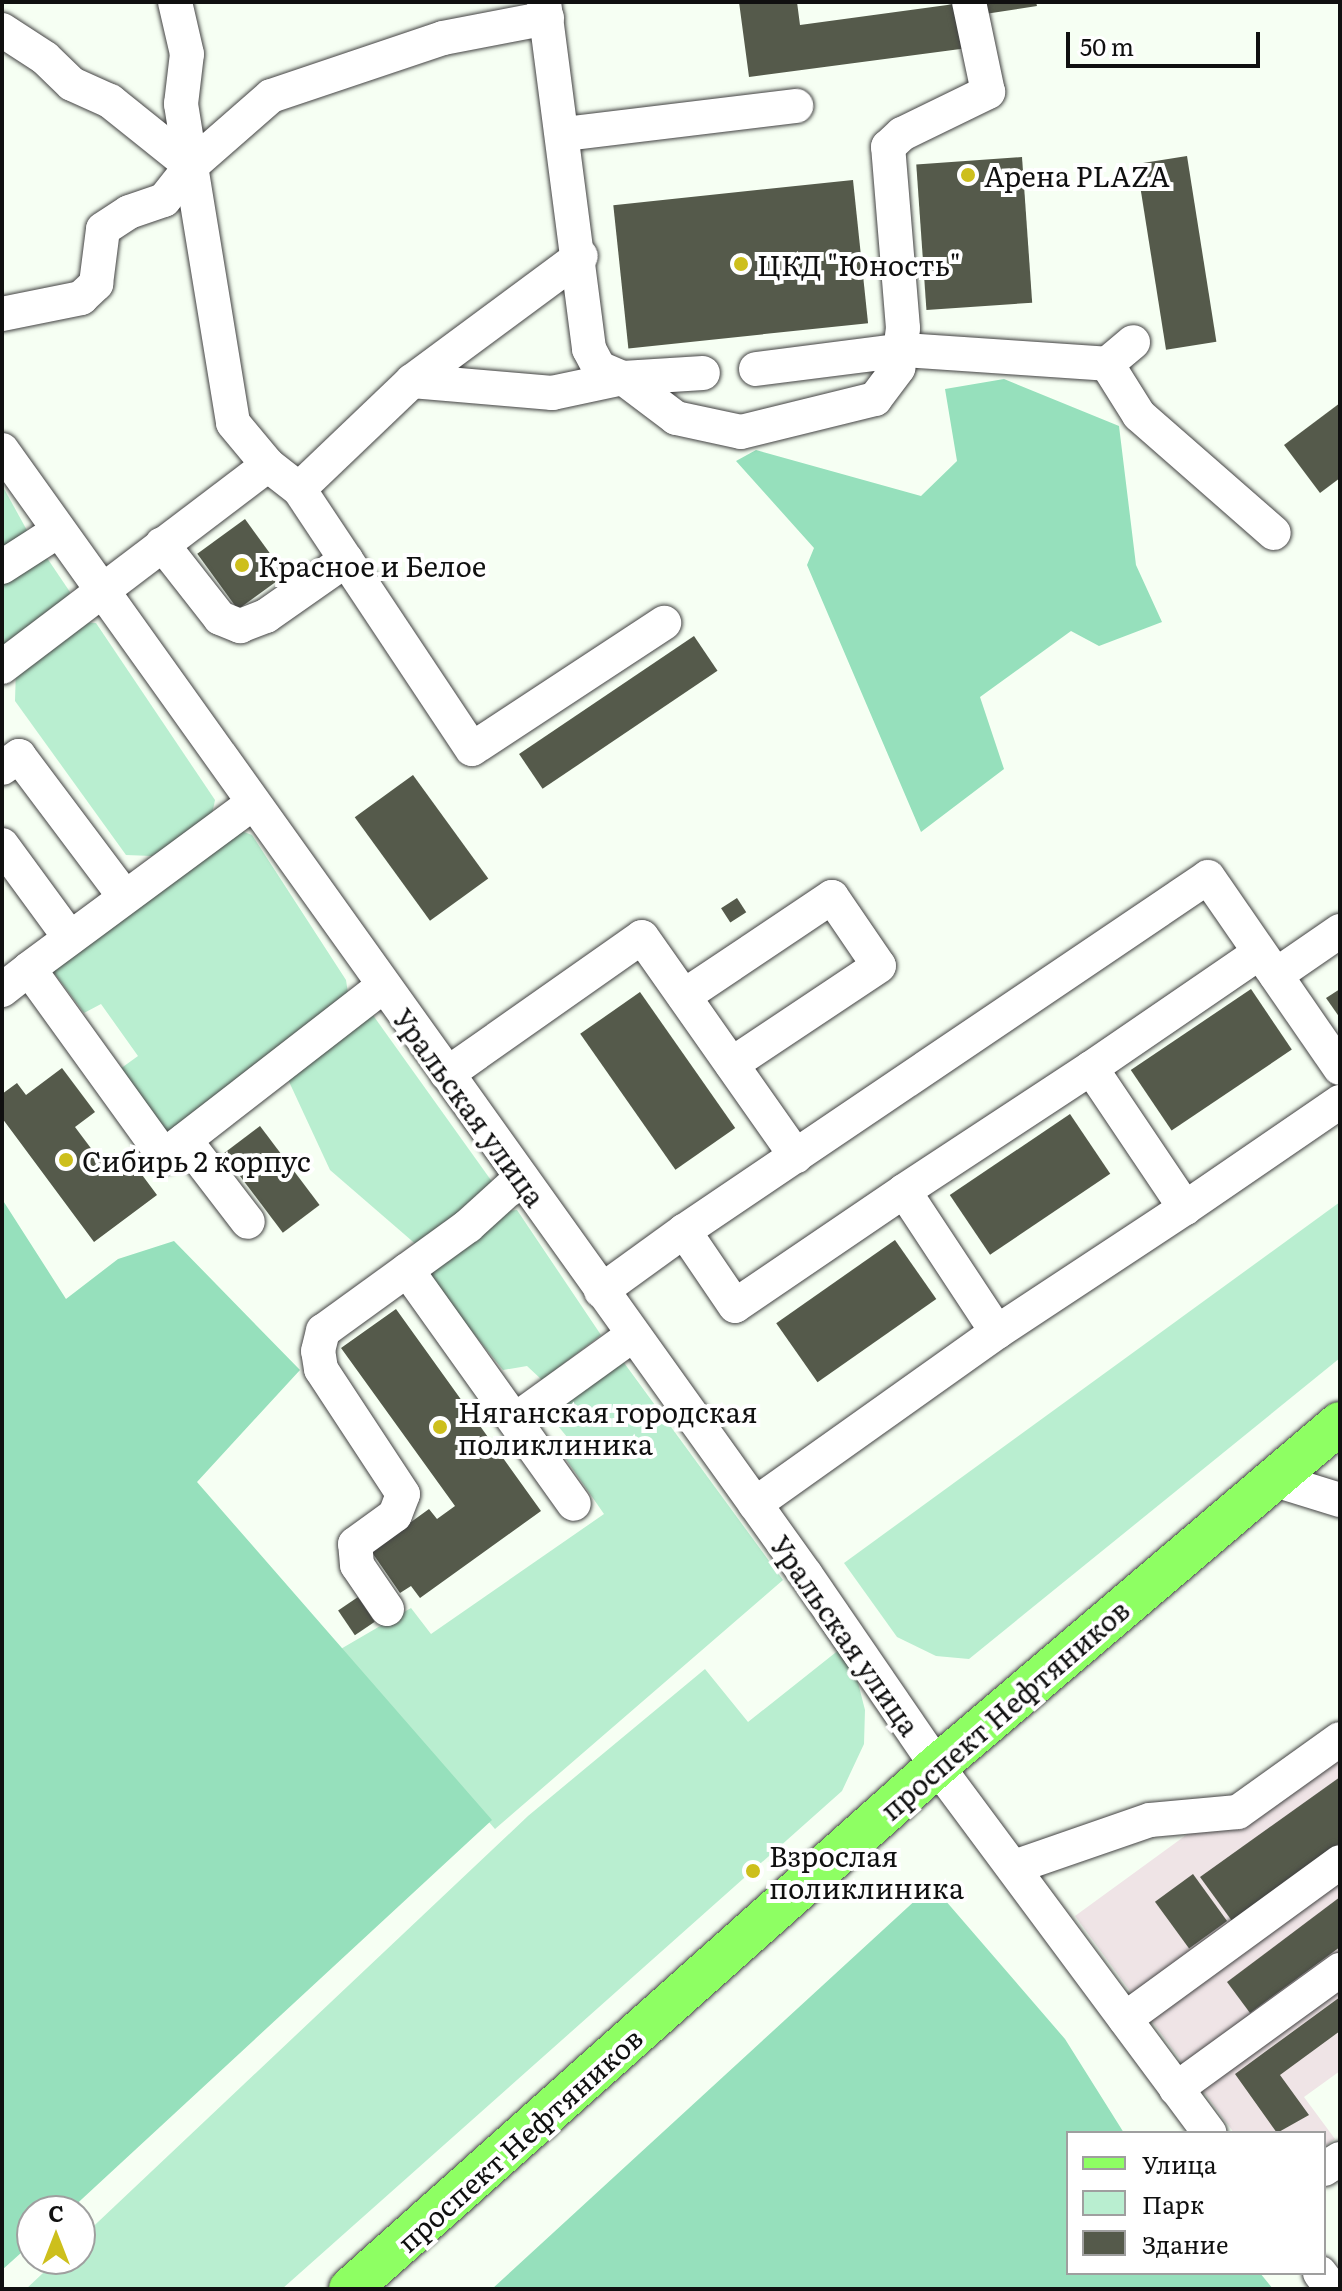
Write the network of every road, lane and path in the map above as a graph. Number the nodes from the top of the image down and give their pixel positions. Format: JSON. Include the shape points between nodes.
{"nodes":[{"id":1,"x":175,"y":2,"type":"edge"},
{"id":2,"x":969,"y":2,"type":"edge"},
{"id":3,"x":546,"y":10,"type":"edge"},
{"id":4,"x":2,"y":30,"type":"edge"},
{"id":5,"x":796,"y":106,"type":"dead end"},
{"id":6,"x":564,"y":134,"type":"junction"},
{"id":7,"x":191,"y":166,"type":"junction"},
{"id":8,"x":581,"y":256,"type":"junction"},
{"id":9,"x":2,"y":314,"type":"edge"},
{"id":10,"x":1133,"y":342,"type":"dead end"},
{"id":11,"x":904,"y":350,"type":"junction"},
{"id":12,"x":1107,"y":364,"type":"junction"},
{"id":13,"x":756,"y":369,"type":"dead end"},
{"id":14,"x":703,"y":373,"type":"dead end"},
{"id":15,"x":623,"y":378,"type":"junction"},
{"id":16,"x":412,"y":381,"type":"junction"},
{"id":17,"x":2,"y":450,"type":"edge"},
{"id":18,"x":268,"y":465,"type":"junction"},
{"id":19,"x":299,"y":489,"type":"junction"},
{"id":20,"x":58,"y":531,"type":"junction"},
{"id":21,"x":1274,"y":533,"type":"dead end"},
{"id":22,"x":162,"y":544,"type":"junction"},
{"id":23,"x":346,"y":560,"type":"junction"},
{"id":24,"x":2,"y":567,"type":"edge"},
{"id":25,"x":101,"y":594,"type":"junction"},
{"id":26,"x":664,"y":623,"type":"dead end"},
{"id":27,"x":2,"y":667,"type":"edge"},
{"id":28,"x":2,"y":768,"type":"edge"},
{"id":29,"x":253,"y":803,"type":"junction"},
{"id":30,"x":2,"y":845,"type":"edge"},
{"id":31,"x":125,"y":897,"type":"junction"},
{"id":32,"x":1340,"y":931,"type":"edge"},
{"id":33,"x":70,"y":938,"type":"junction"},
{"id":34,"x":1268,"y":964,"type":"junction"},
{"id":35,"x":29,"y":969,"type":"junction"},
{"id":36,"x":383,"y":986,"type":"junction"},
{"id":37,"x":2,"y":990,"type":"edge"},
{"id":38,"x":684,"y":996,"type":"junction"},
{"id":39,"x":732,"y":1064,"type":"junction"},
{"id":40,"x":1091,"y":1068,"type":"junction"},
{"id":41,"x":1340,"y":1068,"type":"edge"},
{"id":42,"x":447,"y":1074,"type":"junction"},
{"id":43,"x":1340,"y":1102,"type":"edge"},
{"id":44,"x":185,"y":1140,"type":"junction"},
{"id":45,"x":796,"y":1156,"type":"junction"},
{"id":46,"x":521,"y":1178,"type":"junction"},
{"id":47,"x":904,"y":1191,"type":"junction"},
{"id":48,"x":1185,"y":1208,"type":"junction"},
{"id":49,"x":248,"y":1222,"type":"dead end"},
{"id":50,"x":684,"y":1231,"type":"junction"},
{"id":51,"x":407,"y":1270,"type":"junction"},
{"id":52,"x":601,"y":1291,"type":"junction"},
{"id":53,"x":997,"y":1332,"type":"junction"},
{"id":54,"x":633,"y":1335,"type":"junction"},
{"id":55,"x":515,"y":1420,"type":"junction"},
{"id":56,"x":1340,"y":1423,"type":"edge"},
{"id":57,"x":1272,"y":1479,"type":"junction"},
{"id":58,"x":1340,"y":1500,"type":"edge"},
{"id":59,"x":574,"y":1504,"type":"dead end"},
{"id":60,"x":755,"y":1504,"type":"junction"},
{"id":61,"x":387,"y":1609,"type":"dead end"},
{"id":62,"x":1340,"y":1739,"type":"edge"},
{"id":63,"x":937,"y":1766,"type":"junction"},
{"id":64,"x":1340,"y":1862,"type":"edge"},
{"id":65,"x":1014,"y":1867,"type":"junction"},
{"id":66,"x":1340,"y":1970,"type":"edge"},
{"id":67,"x":1125,"y":2019,"type":"junction"},
{"id":68,"x":1176,"y":2089,"type":"junction"},
{"id":69,"x":1208,"y":2131,"type":"edge"},
{"id":70,"x":350,"y":2289,"type":"edge"}],
"edges":[{"from":1,"to":7,"type":"street","via":[[187,54],[181,104]]},
{"from":2,"to":11,"type":"street","via":[[988,92],[902,134],[888,147]]},
{"from":3,"to":6,"type":"street"},
{"from":3,"to":7,"type":"street","via":[[443,38],[271,96]]},
{"from":4,"to":7,"type":"street","via":[[45,58],[72,84],[110,101]]},
{"from":5,"to":6,"type":"street"},
{"from":6,"to":8,"type":"street"},
{"from":7,"to":9,"type":"street","via":[[164,200],[129,212],[103,229],[96,284],[81,298]]},
{"from":7,"to":18,"type":"street","via":[[233,423]]},
{"from":8,"to":15,"type":"street","via":[[589,349],[599,368]]},
{"from":8,"to":16,"type":"street"},
{"from":10,"to":12,"type":"street"},
{"from":11,"to":12,"type":"street"},
{"from":11,"to":13,"type":"street"},
{"from":11,"to":15,"type":"street","via":[[898,368],[875,399],[741,432],[676,418]]},
{"from":12,"to":21,"type":"street","via":[[1139,415]]},
{"from":14,"to":15,"type":"street"},
{"from":15,"to":16,"type":"street","via":[[552,393]]},
{"from":16,"to":19,"type":"street"},
{"from":17,"to":20,"type":"street","name":"Уральская улица"},
{"from":18,"to":19,"type":"street"},
{"from":18,"to":22,"type":"street"},
{"from":19,"to":23,"type":"street"},
{"from":20,"to":24,"type":"street"},
{"from":20,"to":25,"type":"street","name":"Уральская улица"},
{"from":22,"to":23,"type":"street","via":[[220,618],[240,626],[266,616]]},
{"from":22,"to":25,"type":"street"},
{"from":23,"to":26,"type":"street","via":[[472,749]]},
{"from":25,"to":27,"type":"street"},
{"from":25,"to":29,"type":"street","name":"Уральская улица"},
{"from":28,"to":31,"type":"street","via":[[19,756]]},
{"from":29,"to":31,"type":"street"},
{"from":29,"to":36,"type":"street","name":"Уральская улица"},
{"from":30,"to":33,"type":"street"},
{"from":31,"to":33,"type":"street"},
{"from":32,"to":34,"type":"street"},
{"from":33,"to":35,"type":"street"},
{"from":34,"to":40,"type":"street"},
{"from":34,"to":41,"type":"street"},
{"from":34,"to":45,"type":"street","via":[[1208,877]]},
{"from":35,"to":37,"type":"street"},
{"from":35,"to":44,"type":"street","via":[[164,1156]]},
{"from":36,"to":42,"type":"street","name":"Уральская улица"},
{"from":36,"to":44,"type":"street"},
{"from":38,"to":39,"type":"street"},
{"from":38,"to":39,"type":"street","via":[[832,897],[879,966]]},
{"from":38,"to":42,"type":"street","via":[[642,937]]},
{"from":39,"to":45,"type":"street"},
{"from":40,"to":47,"type":"street"},
{"from":40,"to":48,"type":"street"},
{"from":42,"to":46,"type":"street","name":"Уральская улица"},
{"from":43,"to":48,"type":"street"},
{"from":44,"to":49,"type":"street"},
{"from":45,"to":50,"type":"street"},
{"from":46,"to":51,"type":"street"},
{"from":46,"to":52,"type":"street","name":"Уральская улица"},
{"from":47,"to":50,"type":"street","via":[[735,1306]]},
{"from":47,"to":53,"type":"street"},
{"from":48,"to":53,"type":"street"},
{"from":50,"to":52,"type":"street"},
{"from":51,"to":55,"type":"street"},
{"from":51,"to":61,"type":"street","via":[[323,1331],[318,1351],[321,1369],[403,1494],[395,1515],[355,1544],[357,1565]]},
{"from":52,"to":54,"type":"street","name":"Уральская улица"},
{"from":53,"to":60,"type":"street"},
{"from":54,"to":55,"type":"street"},
{"from":54,"to":60,"type":"street","name":"Уральская улица"},
{"from":55,"to":59,"type":"street"},
{"from":56,"to":57,"type":"main road","name":"проспект Нефтяников"},
{"from":57,"to":58,"type":"street"},
{"from":57,"to":63,"type":"main road","name":"проспект Нефтяников"},
{"from":60,"to":63,"type":"street","name":"Уральская улица"},
{"from":62,"to":65,"type":"street","via":[[1238,1812],[1150,1820]]},
{"from":63,"to":65,"type":"street","name":"Уральская улица"},
{"from":63,"to":70,"type":"main road","name":"проспект Нефтяников"},
{"from":64,"to":67,"type":"street"},
{"from":65,"to":67,"type":"street","name":"Уральская улица"},
{"from":66,"to":68,"type":"street"},
{"from":67,"to":68,"type":"street","name":"Уральская улица"},
{"from":68,"to":69,"type":"street","name":"Уральская улица"}]}
